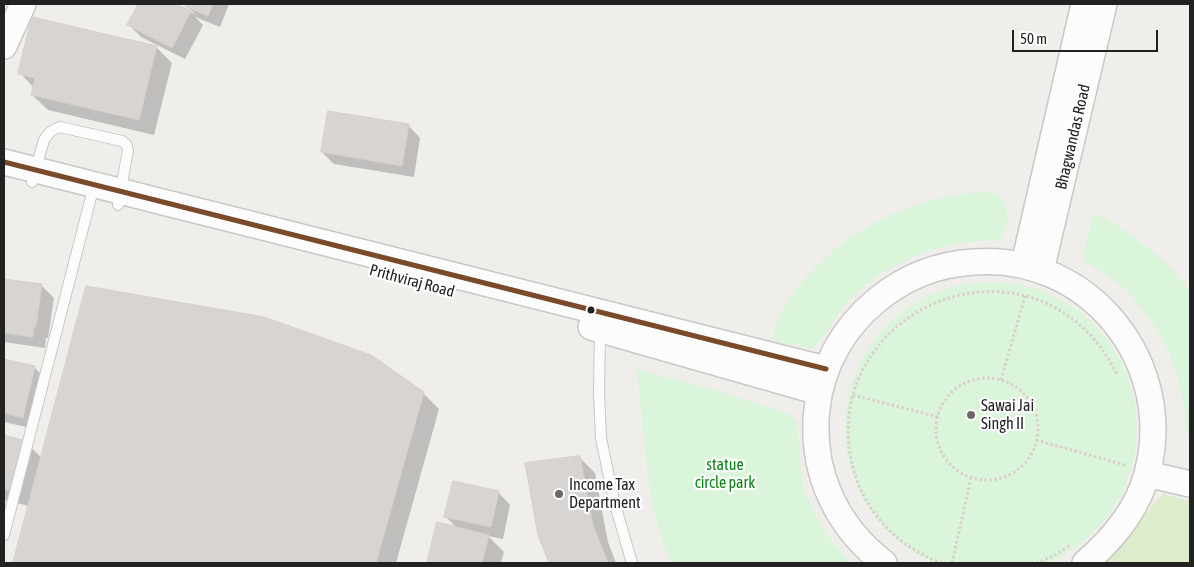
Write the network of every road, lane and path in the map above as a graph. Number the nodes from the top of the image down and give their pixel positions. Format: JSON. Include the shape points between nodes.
{"nodes":[{"id":1,"x":23,"y":4,"type":"edge"},
{"id":2,"x":1084,"y":4,"type":"edge"},
{"id":3,"x":1104,"y":4,"type":"edge"},
{"id":4,"x":4,"y":46,"type":"edge"},
{"id":5,"x":4,"y":162,"type":"edge"},
{"id":6,"x":4,"y":175,"type":"edge"},
{"id":7,"x":34,"y":176,"type":"junction"},
{"id":8,"x":91,"y":198,"type":"junction"},
{"id":9,"x":120,"y":198,"type":"junction"},
{"id":10,"x":1032,"y":267,"type":"junction"},
{"id":11,"x":1025,"y":296,"type":"junction"},
{"id":12,"x":600,"y":330,"type":"junction"},
{"id":13,"x":1118,"y":376,"type":"dead end"},
{"id":14,"x":1001,"y":380,"type":"junction"},
{"id":15,"x":823,"y":381,"type":"junction"},
{"id":16,"x":852,"y":395,"type":"junction"},
{"id":17,"x":938,"y":417,"type":"junction"},
{"id":18,"x":1036,"y":440,"type":"junction"},
{"id":19,"x":1127,"y":458,"type":"dead end"},
{"id":20,"x":1132,"y":471,"type":"junction"},
{"id":21,"x":971,"y":478,"type":"junction"},
{"id":22,"x":1190,"y":484,"type":"edge"},
{"id":23,"x":4,"y":535,"type":"edge"},
{"id":24,"x":1078,"y":554,"type":"edge"},
{"id":25,"x":632,"y":563,"type":"edge"},
{"id":26,"x":884,"y":563,"type":"edge"},
{"id":27,"x":942,"y":563,"type":"edge"},
{"id":28,"x":952,"y":563,"type":"edge"},
{"id":29,"x":1036,"y":563,"type":"edge"}],
"edges":[{"from":1,"to":4,"type":"street"},
{"from":2,"to":10,"type":"street","name":"Bhagwandas Road"},
{"from":3,"to":10,"type":"street","name":"Bhagwandas Road"},
{"from":5,"to":7,"type":"street","name":"Prithviraj Road"},
{"from":6,"to":7,"type":"street","name":"Prithviraj Road"},
{"from":7,"to":8,"type":"street","name":"Prithviraj Road"},
{"from":7,"to":9,"type":"street","name":"Prithviraj Road"},
{"from":7,"to":9,"type":"lane","via":[[44,140],[53,129],[60,127],[122,141],[128,150]]},
{"from":8,"to":9,"type":"street","name":"Prithviraj Road"},
{"from":8,"to":23,"type":"lane"},
{"from":9,"to":12,"type":"street","name":"Prithviraj Road"},
{"from":9,"to":15,"type":"street","name":"Prithviraj Road"},
{"from":10,"to":15,"type":"street","via":[[989,260],[954,263],[921,273],[890,289],[863,311],[842,338]]},
{"from":10,"to":20,"type":"street","via":[[1073,286],[1102,308],[1125,336],[1142,368],[1152,403],[1153,439]]},
{"from":11,"to":13,"type":"path","via":[[1058,310],[1081,325],[1096,340]]},
{"from":11,"to":14,"type":"path"},
{"from":11,"to":16,"type":"path","via":[[976,292],[952,296],[922,308],[889,332],[873,351]]},
{"from":12,"to":15,"type":"street","name":"Prithviraj Road"},
{"from":12,"to":25,"type":"lane","via":[[601,438],[614,501]]},
{"from":14,"to":17,"type":"path","via":[[981,379],[962,385],[946,398]]},
{"from":14,"to":18,"type":"path","via":[[1020,391],[1033,408],[1037,418]]},
{"from":15,"to":26,"type":"street","via":[[815,426],[818,461],[828,494],[845,524],[867,550]]},
{"from":16,"to":17,"type":"path"},
{"from":16,"to":27,"type":"path","via":[[848,444],[852,468],[861,490],[888,530],[907,546]]},
{"from":17,"to":21,"type":"path","via":[[937,441],[942,452],[958,471]]},
{"from":18,"to":20,"type":"path"},
{"from":18,"to":21,"type":"path","via":[[1031,454],[1011,474],[997,479]]},
{"from":19,"to":20,"type":"path"},
{"from":20,"to":22,"type":"street"},
{"from":20,"to":24,"type":"street","via":[[1137,501],[1123,524],[1105,546]]},
{"from":21,"to":28,"type":"path"},
{"from":24,"to":29,"type":"path","via":[[1054,556]]}]}
